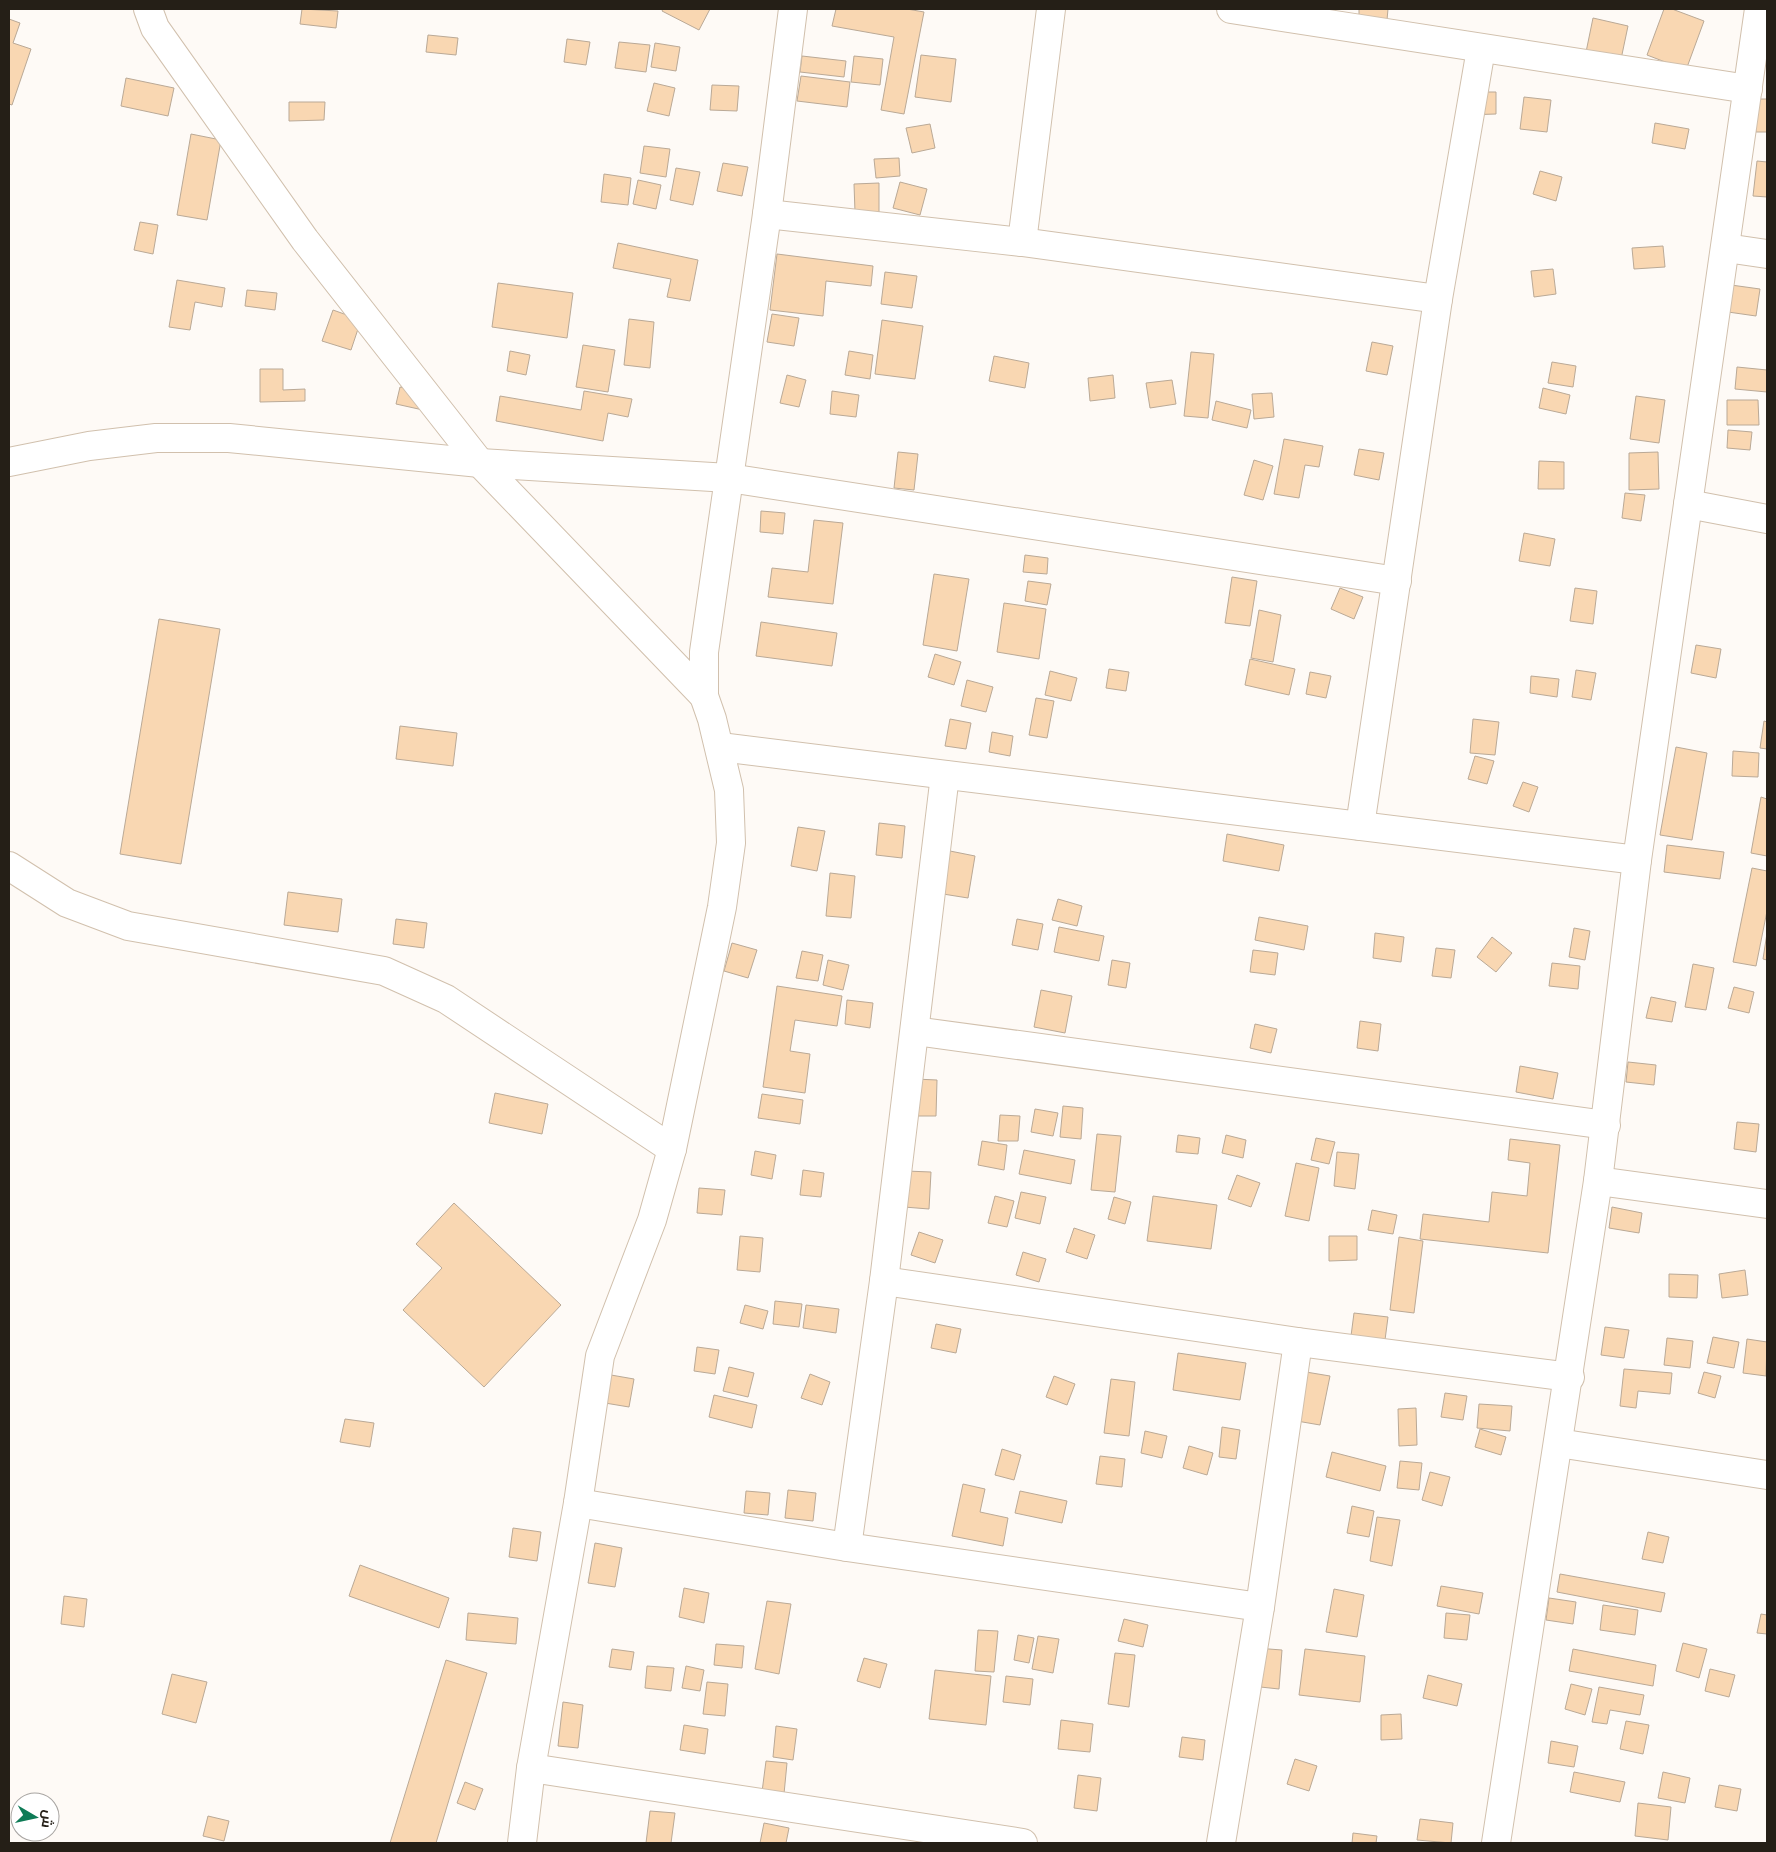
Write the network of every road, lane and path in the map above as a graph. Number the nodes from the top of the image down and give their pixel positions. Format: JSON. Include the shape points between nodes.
{"nodes":[{"id":1,"x":148,"y":9,"type":"edge"},
{"id":2,"x":792,"y":9,"type":"edge"},
{"id":3,"x":1051,"y":9,"type":"edge"},
{"id":4,"x":1231,"y":9,"type":"edge"},
{"id":5,"x":1759,"y":9,"type":"edge"},
{"id":6,"x":1481,"y":49,"type":"junction"},
{"id":7,"x":1748,"y":89,"type":"junction"},
{"id":8,"x":767,"y":214,"type":"junction"},
{"id":9,"x":1022,"y":242,"type":"junction"},
{"id":10,"x":1726,"y":248,"type":"junction"},
{"id":11,"x":1767,"y":254,"type":"edge"},
{"id":12,"x":1438,"y":299,"type":"junction"},
{"id":13,"x":9,"y":462,"type":"edge"},
{"id":14,"x":480,"y":463,"type":"junction"},
{"id":15,"x":729,"y":478,"type":"junction"},
{"id":16,"x":1688,"y":504,"type":"junction"},
{"id":17,"x":1767,"y":519,"type":"edge"},
{"id":18,"x":1397,"y":581,"type":"junction"},
{"id":19,"x":704,"y":696,"type":"junction"},
{"id":20,"x":720,"y":747,"type":"junction"},
{"id":21,"x":945,"y":775,"type":"junction"},
{"id":22,"x":1360,"y":826,"type":"junction"},
{"id":23,"x":1637,"y":860,"type":"junction"},
{"id":24,"x":9,"y":866,"type":"edge"},
{"id":25,"x":915,"y":1031,"type":"junction"},
{"id":26,"x":1606,"y":1124,"type":"junction"},
{"id":27,"x":672,"y":1149,"type":"junction"},
{"id":28,"x":1598,"y":1181,"type":"junction"},
{"id":29,"x":1767,"y":1204,"type":"edge"},
{"id":30,"x":884,"y":1281,"type":"junction"},
{"id":31,"x":1298,"y":1342,"type":"junction"},
{"id":32,"x":1570,"y":1377,"type":"junction"},
{"id":33,"x":1558,"y":1443,"type":"junction"},
{"id":34,"x":1767,"y":1475,"type":"edge"},
{"id":35,"x":578,"y":1503,"type":"junction"},
{"id":36,"x":847,"y":1547,"type":"junction"},
{"id":37,"x":1260,"y":1607,"type":"junction"},
{"id":38,"x":531,"y":1768,"type":"junction"},
{"id":39,"x":522,"y":1843,"type":"edge"},
{"id":40,"x":1023,"y":1843,"type":"edge"},
{"id":41,"x":1221,"y":1843,"type":"edge"},
{"id":42,"x":1496,"y":1843,"type":"edge"}],
"edges":[{"from":1,"to":14,"type":"street","via":[[155,28],[305,240]]},
{"from":2,"to":8,"type":"street"},
{"from":3,"to":9,"type":"street"},
{"from":4,"to":6,"type":"street"},
{"from":5,"to":7,"type":"street"},
{"from":6,"to":7,"type":"street"},
{"from":6,"to":12,"type":"street"},
{"from":7,"to":10,"type":"street"},
{"from":8,"to":9,"type":"street"},
{"from":8,"to":15,"type":"street"},
{"from":9,"to":12,"type":"street"},
{"from":10,"to":11,"type":"street"},
{"from":10,"to":16,"type":"street"},
{"from":12,"to":18,"type":"street"},
{"from":13,"to":14,"type":"street","via":[[117,442],[156,438],[229,438]]},
{"from":14,"to":15,"type":"street"},
{"from":14,"to":19,"type":"street"},
{"from":15,"to":18,"type":"street"},
{"from":15,"to":19,"type":"street","via":[[704,652]]},
{"from":16,"to":17,"type":"street"},
{"from":16,"to":23,"type":"street"},
{"from":18,"to":22,"type":"street"},
{"from":19,"to":20,"type":"street"},
{"from":20,"to":21,"type":"street"},
{"from":20,"to":27,"type":"street","via":[[729,790],[732,843],[722,907]]},
{"from":21,"to":22,"type":"street"},
{"from":21,"to":25,"type":"street"},
{"from":22,"to":23,"type":"street"},
{"from":23,"to":26,"type":"street"},
{"from":24,"to":27,"type":"street","via":[[67,903],[128,926],[384,971],[446,999]]},
{"from":25,"to":26,"type":"street"},
{"from":25,"to":30,"type":"street"},
{"from":26,"to":28,"type":"street"},
{"from":27,"to":35,"type":"street","via":[[652,1220],[600,1356]]},
{"from":28,"to":29,"type":"street"},
{"from":28,"to":32,"type":"street"},
{"from":30,"to":31,"type":"street"},
{"from":30,"to":36,"type":"street"},
{"from":31,"to":32,"type":"street"},
{"from":31,"to":37,"type":"street"},
{"from":32,"to":33,"type":"street"},
{"from":33,"to":34,"type":"street"},
{"from":33,"to":42,"type":"street"},
{"from":35,"to":36,"type":"street"},
{"from":35,"to":38,"type":"street"},
{"from":36,"to":37,"type":"street"},
{"from":37,"to":41,"type":"street"},
{"from":38,"to":39,"type":"street"},
{"from":38,"to":40,"type":"street"}]}
